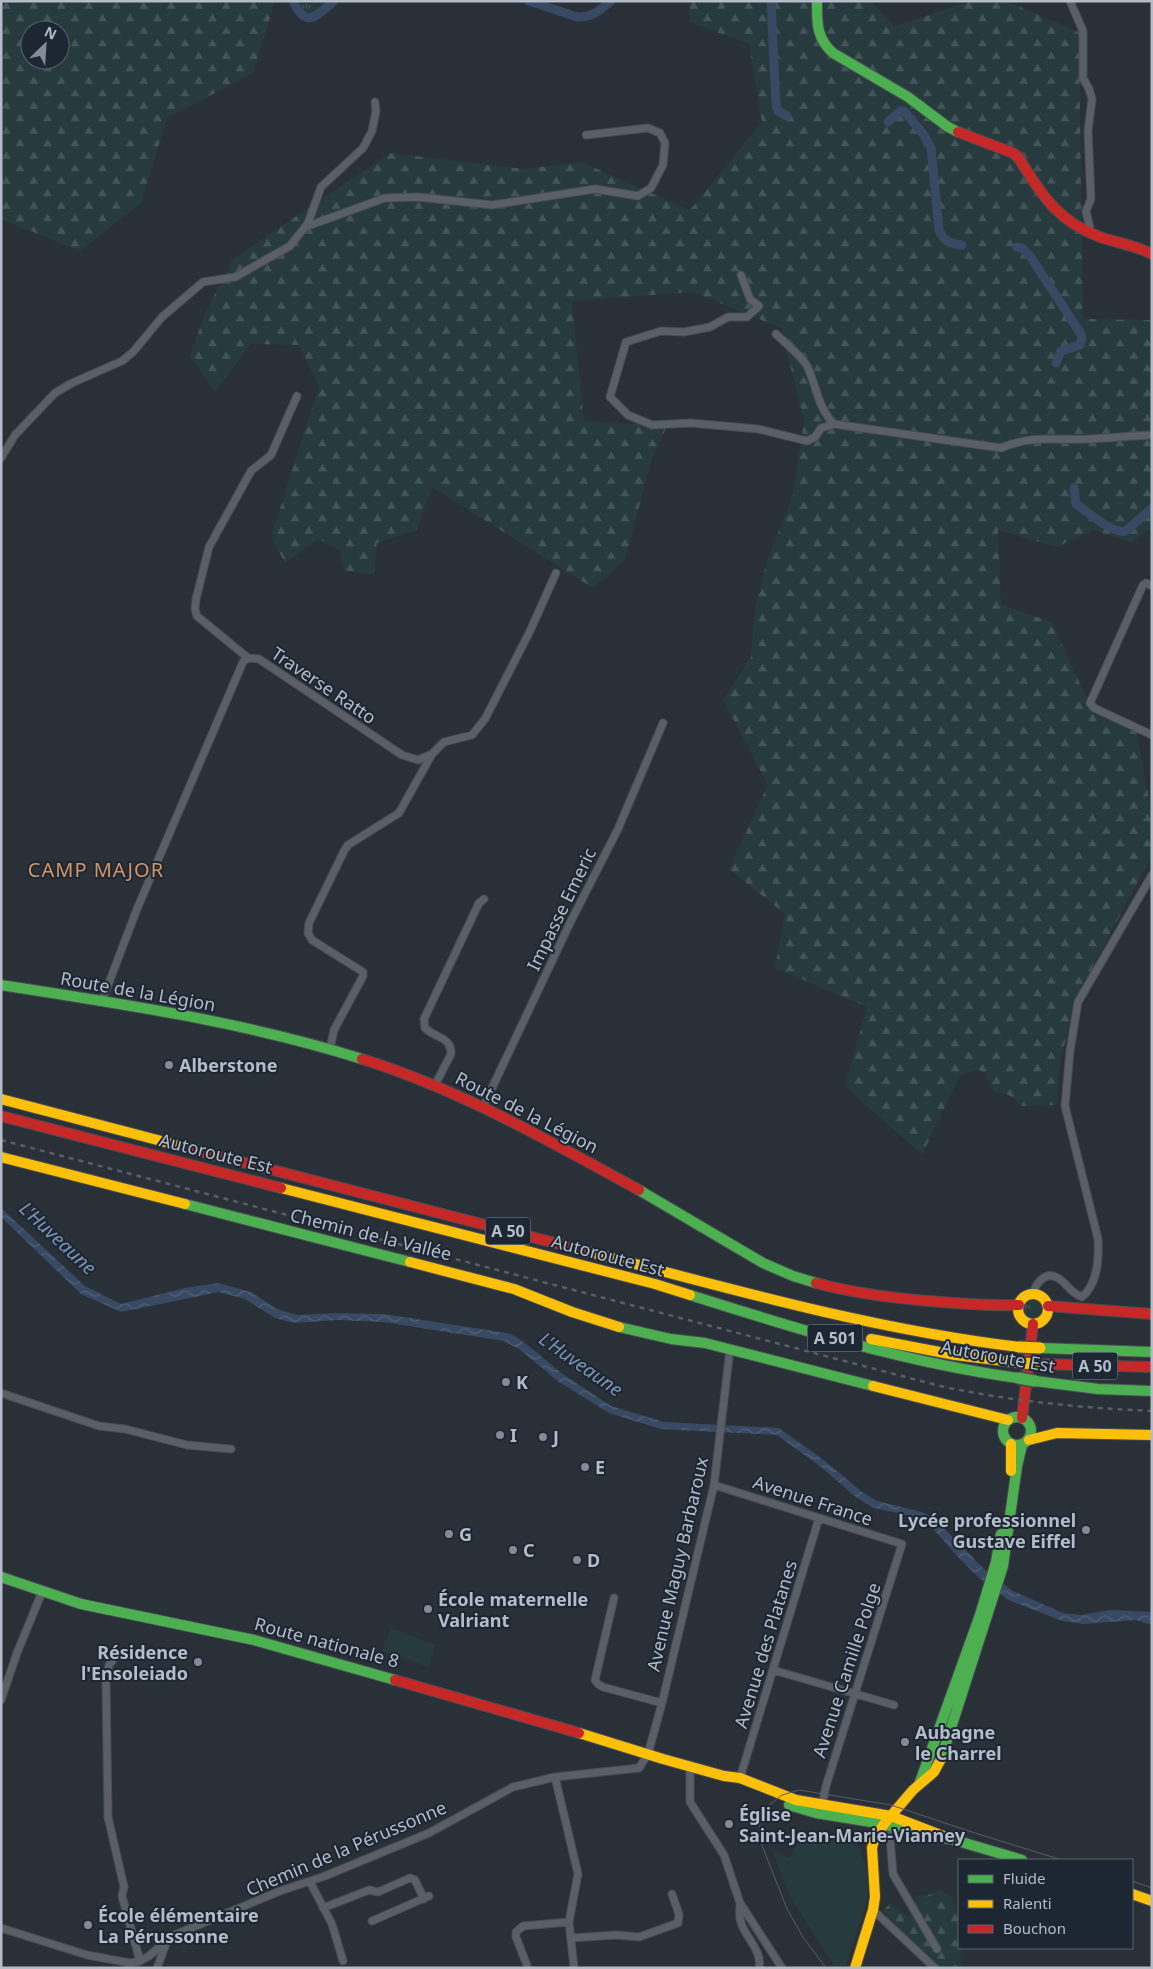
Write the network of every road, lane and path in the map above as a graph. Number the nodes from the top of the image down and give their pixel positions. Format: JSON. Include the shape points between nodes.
{"nodes":[{"id":1,"x":817,"y":1,"type":"edge"},
{"id":2,"x":1070,"y":1,"type":"edge"},
{"id":3,"x":375,"y":102,"type":"dead end"},
{"id":4,"x":586,"y":135,"type":"dead end"},
{"id":5,"x":305,"y":227,"type":"junction"},
{"id":6,"x":1091,"y":233,"type":"junction"},
{"id":7,"x":1152,"y":254,"type":"edge"},
{"id":8,"x":741,"y":275,"type":"dead end"},
{"id":9,"x":776,"y":334,"type":"dead end"},
{"id":10,"x":297,"y":396,"type":"dead end"},
{"id":11,"x":834,"y":424,"type":"junction"},
{"id":12,"x":1152,"y":435,"type":"edge"},
{"id":13,"x":1,"y":458,"type":"edge"},
{"id":14,"x":556,"y":574,"type":"dead end"},
{"id":15,"x":1152,"y":586,"type":"edge"},
{"id":16,"x":248,"y":658,"type":"junction"},
{"id":17,"x":663,"y":723,"type":"dead end"},
{"id":18,"x":1152,"y":735,"type":"edge"},
{"id":19,"x":432,"y":754,"type":"junction"},
{"id":20,"x":1152,"y":874,"type":"edge"},
{"id":21,"x":484,"y":899,"type":"dead end"},
{"id":22,"x":1,"y":985,"type":"edge"},
{"id":23,"x":102,"y":1001,"type":"junction"},
{"id":24,"x":330,"y":1049,"type":"junction"},
{"id":25,"x":435,"y":1085,"type":"junction"},
{"id":26,"x":1,"y":1099,"type":"edge"},
{"id":27,"x":483,"y":1107,"type":"junction"},
{"id":28,"x":1,"y":1116,"type":"edge"},
{"id":29,"x":1,"y":1157,"type":"edge"},
{"id":30,"x":655,"y":1284,"type":"junction"},
{"id":31,"x":1033,"y":1294,"type":"junction"},
{"id":32,"x":1019,"y":1306,"type":"junction"},
{"id":33,"x":1048,"y":1306,"type":"junction"},
{"id":34,"x":1152,"y":1314,"type":"edge"},
{"id":35,"x":1033,"y":1324,"type":"junction"},
{"id":36,"x":730,"y":1349,"type":"junction"},
{"id":37,"x":1152,"y":1352,"type":"edge"},
{"id":38,"x":1152,"y":1367,"type":"edge"},
{"id":39,"x":1152,"y":1391,"type":"edge"},
{"id":40,"x":1,"y":1393,"type":"edge"},
{"id":41,"x":1026,"y":1420,"type":"junction"},
{"id":42,"x":1006,"y":1425,"type":"junction"},
{"id":43,"x":1057,"y":1433,"type":"junction"},
{"id":44,"x":1152,"y":1435,"type":"edge"},
{"id":45,"x":1021,"y":1443,"type":"junction"},
{"id":46,"x":231,"y":1449,"type":"dead end"},
{"id":47,"x":714,"y":1485,"type":"junction"},
{"id":48,"x":819,"y":1518,"type":"junction"},
{"id":49,"x":902,"y":1544,"type":"joint"},
{"id":50,"x":1,"y":1577,"type":"edge"},
{"id":51,"x":42,"y":1592,"type":"junction"},
{"id":52,"x":614,"y":1598,"type":"dead end"},
{"id":53,"x":113,"y":1660,"type":"dead end"},
{"id":54,"x":773,"y":1670,"type":"junction"},
{"id":55,"x":854,"y":1694,"type":"junction"},
{"id":56,"x":1,"y":1700,"type":"edge"},
{"id":57,"x":662,"y":1703,"type":"junction"},
{"id":58,"x":894,"y":1705,"type":"dead end"},
{"id":59,"x":644,"y":1753,"type":"junction"},
{"id":60,"x":690,"y":1767,"type":"junction"},
{"id":61,"x":724,"y":1776,"type":"junction"},
{"id":62,"x":555,"y":1777,"type":"junction"},
{"id":63,"x":740,"y":1778,"type":"junction"},
{"id":64,"x":822,"y":1805,"type":"junction"},
{"id":65,"x":888,"y":1822,"type":"junction"},
{"id":66,"x":1018,"y":1859,"type":"edge"},
{"id":67,"x":310,"y":1882,"type":"junction"},
{"id":68,"x":672,"y":1894,"type":"dead end"},
{"id":69,"x":1133,"y":1894,"type":"edge"},
{"id":70,"x":1152,"y":1900,"type":"edge"},
{"id":71,"x":740,"y":1903,"type":"junction"},
{"id":72,"x":323,"y":1908,"type":"junction"},
{"id":73,"x":873,"y":1910,"type":"junction"},
{"id":74,"x":372,"y":1921,"type":"dead end"},
{"id":75,"x":569,"y":1922,"type":"junction"},
{"id":76,"x":1,"y":1928,"type":"edge"},
{"id":77,"x":571,"y":1938,"type":"junction"},
{"id":78,"x":166,"y":1940,"type":"junction"},
{"id":79,"x":937,"y":1950,"type":"dead end"},
{"id":80,"x":140,"y":1961,"type":"junction"},
{"id":81,"x":343,"y":1961,"type":"dead end"},
{"id":82,"x":158,"y":1968,"type":"edge"},
{"id":83,"x":528,"y":1968,"type":"edge"},
{"id":84,"x":574,"y":1968,"type":"edge"},
{"id":85,"x":758,"y":1968,"type":"edge"},
{"id":86,"x":782,"y":1968,"type":"edge"},
{"id":87,"x":855,"y":1968,"type":"edge"},
{"id":88,"x":935,"y":1968,"type":"edge"}],
"edges":[{"from":1,"to":6,"type":"main road","via":[[819,37],[826,48],[908,97],[948,127],[1013,153],[1052,208]]},
{"from":2,"to":6,"type":"street","via":[[1082,31],[1083,78],[1092,99],[1088,131],[1090,199],[1086,211]]},
{"from":3,"to":5,"type":"street","via":[[372,131],[363,148],[321,187]]},
{"from":4,"to":5,"type":"street","via":[[648,128],[660,133],[665,143],[663,165],[651,188],[638,196],[595,189],[492,204],[418,197],[385,198]]},
{"from":5,"to":13,"type":"street","via":[[290,246],[235,278],[203,282],[162,317],[122,362],[55,393],[15,435]]},
{"from":6,"to":7,"type":"main road"},
{"from":8,"to":11,"type":"street","via":[[750,299],[759,306],[747,317],[728,317],[710,327],[684,332],[661,331],[626,342],[610,397],[628,415],[652,425],[691,423],[758,429],[807,441],[815,438],[821,428]]},
{"from":9,"to":11,"type":"street","via":[[808,366],[821,406]]},
{"from":10,"to":16,"type":"street","via":[[271,455],[251,471],[209,547],[196,600],[197,616]]},
{"from":11,"to":12,"type":"street","via":[[1002,448],[1036,438]]},
{"from":14,"to":19,"type":"street","name":"Traverse Ratto","via":[[485,719],[472,735],[444,742]]},
{"from":15,"to":18,"type":"street","via":[[1143,585],[1090,702],[1094,708]]},
{"from":16,"to":19,"type":"street","name":"Traverse Ratto","via":[[258,659],[402,755],[418,760]]},
{"from":16,"to":23,"type":"street","name":"Traverse Ratto","via":[[243,662],[137,909]]},
{"from":17,"to":27,"type":"street","name":"Impasse Emeric","via":[[618,828]]},
{"from":19,"to":24,"type":"street","via":[[399,813],[348,845],[309,923],[308,933],[312,940],[362,972],[363,976],[334,1030]]},
{"from":20,"to":31,"type":"street","via":[[1078,1002],[1070,1051],[1065,1106],[1098,1239],[1095,1275],[1090,1291],[1082,1297],[1057,1277],[1049,1275],[1040,1279]]},
{"from":21,"to":25,"type":"street","via":[[424,1019],[425,1028],[447,1041],[451,1049]]},
{"from":22,"to":23,"type":"main road","name":"Route de la Légion"},
{"from":23,"to":24,"type":"main road","name":"Route de la Légion","via":[[259,1030]]},
{"from":24,"to":25,"type":"main road","name":"Route de la Légion"},
{"from":25,"to":27,"type":"main road","name":"Route de la Légion"},
{"from":26,"to":37,"type":"main road","name":"Autoroute Est","number":"A 50","bridge":true,"via":[[817,1311],[898,1329],[1018,1347]]},
{"from":27,"to":32,"type":"main road","name":"Route de la Légion","via":[[644,1193],[774,1268],[846,1291],[874,1296]]},
{"from":28,"to":30,"type":"main road","name":"Autoroute Est","number":"A 50"},
{"from":29,"to":36,"type":"main road","name":"Chemin de la Vallée","via":[[514,1289],[624,1328]]},
{"from":30,"to":38,"type":"main road","number":"A 50","bridge":true,"via":[[856,1336],[954,1355],[1020,1363]]},
{"from":30,"to":39,"type":"main road","name":"Autoroute Est","number":"A 501","bridge":true,"via":[[772,1321],[982,1373],[1098,1389]]},
{"from":31,"to":32,"type":"main road","via":[[1024,1298]]},
{"from":31,"to":33,"type":"main road","via":[[1041,1296]]},
{"from":32,"to":35,"type":"main road","via":[[1022,1319]]},
{"from":33,"to":34,"type":"main road"},
{"from":33,"to":35,"type":"main road","via":[[1045,1318]]},
{"from":35,"to":41,"type":"main road"},
{"from":36,"to":42,"type":"main road","name":"Chemin de la Vallée","via":[[982,1414]]},
{"from":36,"to":47,"type":"street","name":"Avenue Maguy Barbaroux"},
{"from":40,"to":46,"type":"street","via":[[99,1426],[125,1429],[187,1445]]},
{"from":41,"to":42,"type":"main road","via":[[1013,1418]]},
{"from":41,"to":43,"type":"main road"},
{"from":41,"to":45,"type":"main road","via":[[1032,1428]]},
{"from":42,"to":45,"type":"main road","via":[[1005,1438]]},
{"from":43,"to":44,"type":"main road"},
{"from":43,"to":45,"type":"main road"},
{"from":45,"to":65,"type":"main road","via":[[1000,1564],[943,1755],[934,1772],[920,1782]]},
{"from":47,"to":48,"type":"street","name":"Avenue France"},
{"from":47,"to":57,"type":"street","name":"Avenue Maguy Barbaroux"},
{"from":48,"to":49,"type":"street","name":"Avenue France"},
{"from":48,"to":54,"type":"street","name":"Avenue des Platanes"},
{"from":49,"to":55,"type":"street","name":"Avenue Camille Polge"},
{"from":50,"to":51,"type":"main road","name":"Route nationale 8"},
{"from":51,"to":56,"type":"street"},
{"from":51,"to":59,"type":"main road","name":"Route nationale 8","via":[[81,1604],[273,1645]]},
{"from":52,"to":57,"type":"street","via":[[595,1680],[604,1687]]},
{"from":53,"to":80,"type":"street","via":[[106,1682],[108,1817],[124,1887],[122,1896]]},
{"from":54,"to":55,"type":"street"},
{"from":54,"to":63,"type":"street","name":"Avenue des Platanes"},
{"from":55,"to":58,"type":"street"},
{"from":55,"to":64,"type":"street","name":"Avenue Camille Polge"},
{"from":57,"to":59,"type":"street","name":"Avenue Maguy Barbaroux"},
{"from":59,"to":60,"type":"main road","name":"Route nationale 8"},
{"from":59,"to":62,"type":"street","name":"Chemin de la Pérussonne","via":[[639,1768]]},
{"from":60,"to":61,"type":"main road","name":"Route nationale 8"},
{"from":60,"to":71,"type":"street","via":[[690,1802],[724,1855]]},
{"from":61,"to":63,"type":"main road"},
{"from":61,"to":65,"type":"main road","via":[[791,1806],[816,1813]]},
{"from":62,"to":67,"type":"street","name":"Chemin de la Pérussonne","via":[[514,1787],[429,1833]]},
{"from":62,"to":75,"type":"street","via":[[578,1874]]},
{"from":63,"to":64,"type":"main road","via":[[796,1800]]},
{"from":64,"to":65,"type":"main road"},
{"from":65,"to":66,"type":"main road","via":[[931,1830],[950,1840]]},
{"from":65,"to":73,"type":"main road","via":[[872,1848]]},
{"from":65,"to":79,"type":"street","via":[[893,1874]]},
{"from":67,"to":72,"type":"street"},
{"from":67,"to":78,"type":"street","name":"Chemin de la Pérussonne","via":[[280,1891]]},
{"from":68,"to":77,"type":"street","via":[[679,1914],[678,1923],[639,1936]]},
{"from":69,"to":70,"type":"main road"},
{"from":71,"to":85,"type":"street","via":[[740,1920],[758,1955]]},
{"from":71,"to":86,"type":"street"},
{"from":72,"to":74,"type":"street","via":[[369,1890],[378,1892],[413,1878],[426,1897]]},
{"from":72,"to":81,"type":"street","via":[[332,1924]]},
{"from":73,"to":87,"type":"main road"},
{"from":73,"to":88,"type":"street"},
{"from":75,"to":77,"type":"street"},
{"from":75,"to":83,"type":"street","via":[[519,1928],[516,1937]]},
{"from":76,"to":80,"type":"street","via":[[87,1955],[130,1963]]},
{"from":77,"to":84,"type":"street"},
{"from":78,"to":80,"type":"street","name":"Chemin de la Pérussonne"},
{"from":78,"to":82,"type":"street"}]}
